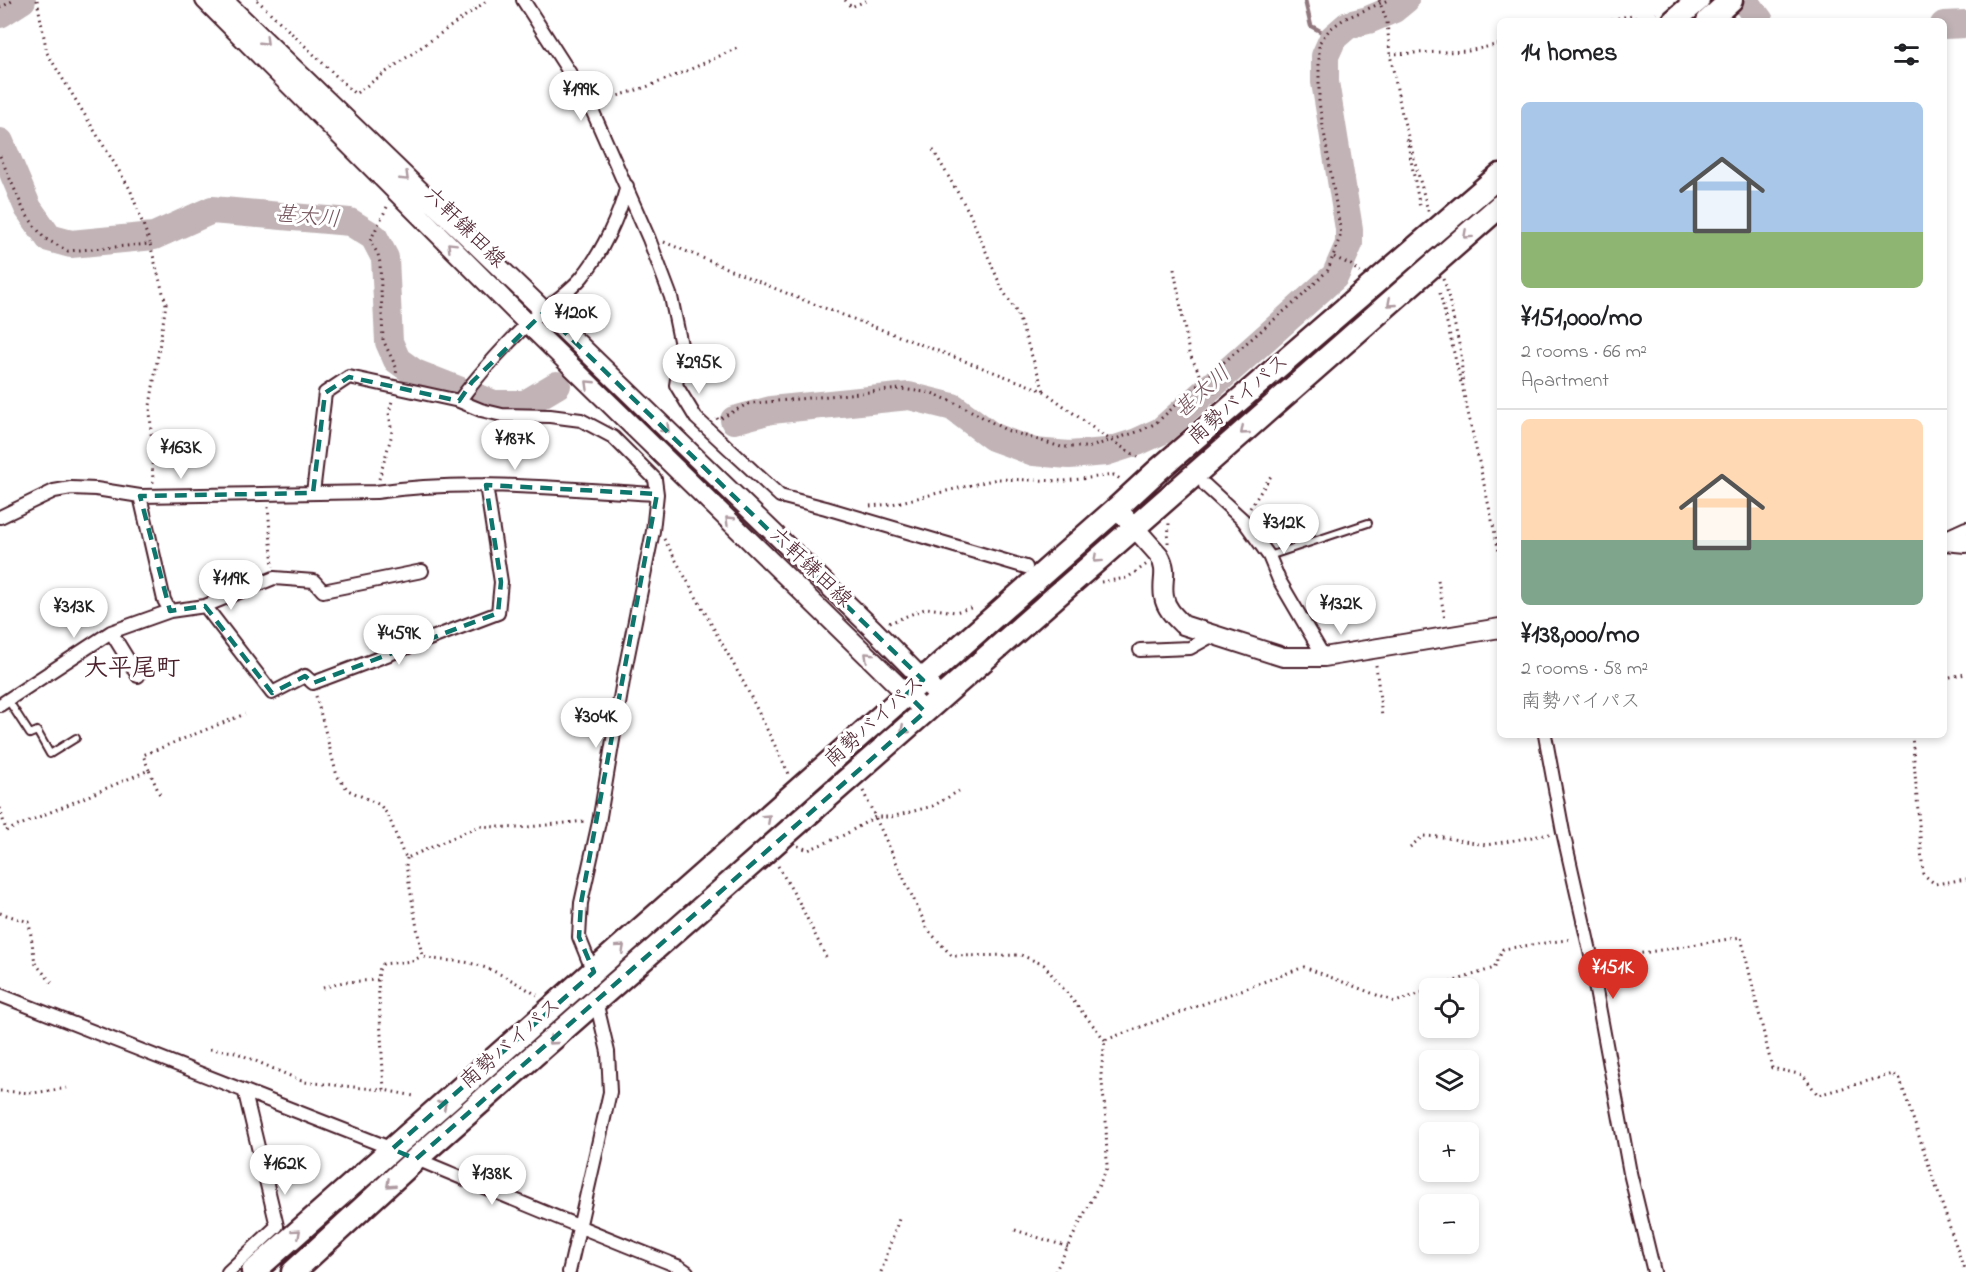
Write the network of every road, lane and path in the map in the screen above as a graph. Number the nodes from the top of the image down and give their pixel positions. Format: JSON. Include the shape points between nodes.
{"nodes":[{"id":1,"x":14,"y":0,"type":"edge"},
{"id":2,"x":37,"y":0,"type":"edge"},
{"id":3,"x":205,"y":0,"type":"edge"},
{"id":4,"x":223,"y":0,"type":"edge"},
{"id":5,"x":257,"y":0,"type":"edge"},
{"id":6,"x":488,"y":0,"type":"edge"},
{"id":7,"x":523,"y":0,"type":"edge"},
{"id":8,"x":845,"y":0,"type":"edge"},
{"id":9,"x":868,"y":0,"type":"edge"},
{"id":10,"x":1388,"y":0,"type":"edge"},
{"id":11,"x":1698,"y":0,"type":"edge"},
{"id":12,"x":1731,"y":0,"type":"edge"},
{"id":13,"x":1380,"y":3,"type":"edge"},
{"id":14,"x":0,"y":8,"type":"edge"},
{"id":15,"x":1619,"y":18,"type":"edge"},
{"id":16,"x":1635,"y":18,"type":"edge"},
{"id":17,"x":1677,"y":18,"type":"edge"},
{"id":18,"x":1711,"y":18,"type":"edge"},
{"id":19,"x":1497,"y":45,"type":"edge"},
{"id":20,"x":739,"y":47,"type":"dead end"},
{"id":21,"x":1390,"y":54,"type":"junction"},
{"id":22,"x":589,"y":103,"type":"junction"},
{"id":23,"x":1402,"y":114,"type":"junction"},
{"id":24,"x":933,"y":150,"type":"dead end"},
{"id":25,"x":0,"y":156,"type":"edge"},
{"id":26,"x":1497,"y":178,"type":"edge"},
{"id":27,"x":627,"y":186,"type":"junction"},
{"id":28,"x":387,"y":207,"type":"dead end"},
{"id":29,"x":1420,"y":208,"type":"dead end"},
{"id":30,"x":1497,"y":209,"type":"edge"},
{"id":31,"x":1429,"y":214,"type":"dead end"},
{"id":32,"x":649,"y":239,"type":"junction"},
{"id":33,"x":150,"y":243,"type":"junction"},
{"id":34,"x":1334,"y":257,"type":"junction"},
{"id":35,"x":1435,"y":264,"type":"junction"},
{"id":36,"x":1174,"y":269,"type":"dead end"},
{"id":37,"x":1360,"y":274,"type":"dead end"},
{"id":38,"x":1440,"y":293,"type":"dead end"},
{"id":39,"x":544,"y":312,"type":"junction"},
{"id":40,"x":528,"y":324,"type":"junction"},
{"id":41,"x":1203,"y":380,"type":"junction"},
{"id":42,"x":394,"y":387,"type":"junction"},
{"id":43,"x":1044,"y":390,"type":"junction"},
{"id":44,"x":1463,"y":390,"type":"junction"},
{"id":45,"x":1220,"y":396,"type":"dead end"},
{"id":46,"x":459,"y":400,"type":"junction"},
{"id":47,"x":710,"y":413,"type":"dead end"},
{"id":48,"x":1111,"y":441,"type":"junction"},
{"id":49,"x":1146,"y":462,"type":"dead end"},
{"id":50,"x":1271,"y":476,"type":"dead end"},
{"id":51,"x":1124,"y":481,"type":"dead end"},
{"id":52,"x":486,"y":485,"type":"junction"},
{"id":53,"x":1205,"y":485,"type":"dead end"},
{"id":54,"x":376,"y":492,"type":"junction"},
{"id":55,"x":313,"y":493,"type":"junction"},
{"id":56,"x":267,"y":494,"type":"junction"},
{"id":57,"x":657,"y":494,"type":"junction"},
{"id":58,"x":140,"y":496,"type":"junction"},
{"id":59,"x":153,"y":496,"type":"junction"},
{"id":60,"x":869,"y":506,"type":"dead end"},
{"id":61,"x":1118,"y":508,"type":"junction"},
{"id":62,"x":0,"y":517,"type":"edge"},
{"id":63,"x":1243,"y":520,"type":"junction"},
{"id":64,"x":1368,"y":523,"type":"dead end"},
{"id":65,"x":1134,"y":526,"type":"junction"},
{"id":66,"x":1966,"y":528,"type":"edge"},
{"id":67,"x":653,"y":531,"type":"junction"},
{"id":68,"x":1947,"y":538,"type":"edge"},
{"id":69,"x":1947,"y":540,"type":"edge"},
{"id":70,"x":1497,"y":543,"type":"edge"},
{"id":71,"x":1966,"y":543,"type":"edge"},
{"id":72,"x":1269,"y":556,"type":"junction"},
{"id":73,"x":1026,"y":567,"type":"dead end"},
{"id":74,"x":422,"y":571,"type":"dead end"},
{"id":75,"x":274,"y":578,"type":"junction"},
{"id":76,"x":1438,"y":580,"type":"dead end"},
{"id":77,"x":205,"y":606,"type":"junction"},
{"id":78,"x":170,"y":611,"type":"junction"},
{"id":79,"x":1497,"y":629,"type":"edge"},
{"id":80,"x":111,"y":632,"type":"junction"},
{"id":81,"x":1215,"y":634,"type":"junction"},
{"id":82,"x":1447,"y":637,"type":"junction"},
{"id":83,"x":1374,"y":649,"type":"junction"},
{"id":84,"x":1140,"y":650,"type":"dead end"},
{"id":85,"x":1324,"y":657,"type":"junction"},
{"id":86,"x":1966,"y":674,"type":"edge"},
{"id":87,"x":138,"y":676,"type":"dead end"},
{"id":88,"x":1947,"y":677,"type":"edge"},
{"id":89,"x":313,"y":682,"type":"junction"},
{"id":90,"x":915,"y":687,"type":"junction"},
{"id":91,"x":4,"y":703,"type":"edge"},
{"id":92,"x":933,"y":705,"type":"junction"},
{"id":93,"x":244,"y":714,"type":"dead end"},
{"id":94,"x":1382,"y":717,"type":"dead end"},
{"id":95,"x":76,"y":738,"type":"dead end"},
{"id":96,"x":1546,"y":738,"type":"edge"},
{"id":97,"x":1912,"y":738,"type":"edge"},
{"id":98,"x":149,"y":770,"type":"junction"},
{"id":99,"x":791,"y":779,"type":"dead end"},
{"id":100,"x":861,"y":787,"type":"dead end"},
{"id":101,"x":959,"y":791,"type":"dead end"},
{"id":102,"x":160,"y":795,"type":"dead end"},
{"id":103,"x":0,"y":808,"type":"edge"},
{"id":104,"x":875,"y":817,"type":"junction"},
{"id":105,"x":598,"y":822,"type":"junction"},
{"id":106,"x":1563,"y":832,"type":"junction"},
{"id":107,"x":1410,"y":848,"type":"dead end"},
{"id":108,"x":791,"y":852,"type":"dead end"},
{"id":109,"x":407,"y":858,"type":"junction"},
{"id":110,"x":777,"y":864,"type":"dead end"},
{"id":111,"x":1966,"y":879,"type":"edge"},
{"id":112,"x":0,"y":913,"type":"edge"},
{"id":113,"x":1586,"y":934,"type":"junction"},
{"id":114,"x":422,"y":956,"type":"junction"},
{"id":115,"x":826,"y":957,"type":"dead end"},
{"id":116,"x":1592,"y":960,"type":"junction"},
{"id":117,"x":594,"y":972,"type":"junction"},
{"id":118,"x":1464,"y":978,"type":"edge"},
{"id":119,"x":378,"y":980,"type":"junction"},
{"id":120,"x":52,"y":983,"type":"dead end"},
{"id":121,"x":323,"y":988,"type":"dead end"},
{"id":122,"x":1419,"y":993,"type":"edge"},
{"id":123,"x":0,"y":995,"type":"edge"},
{"id":124,"x":543,"y":999,"type":"dead end"},
{"id":125,"x":596,"y":1003,"type":"junction"},
{"id":126,"x":1105,"y":1040,"type":"junction"},
{"id":127,"x":210,"y":1049,"type":"dead end"},
{"id":128,"x":68,"y":1088,"type":"dead end"},
{"id":129,"x":384,"y":1090,"type":"junction"},
{"id":130,"x":0,"y":1091,"type":"edge"},
{"id":131,"x":245,"y":1093,"type":"junction"},
{"id":132,"x":414,"y":1096,"type":"dead end"},
{"id":133,"x":392,"y":1149,"type":"junction"},
{"id":134,"x":416,"y":1159,"type":"junction"},
{"id":135,"x":899,"y":1220,"type":"dead end"},
{"id":136,"x":579,"y":1227,"type":"junction"},
{"id":137,"x":1015,"y":1230,"type":"dead end"},
{"id":138,"x":1068,"y":1247,"type":"junction"},
{"id":139,"x":228,"y":1272,"type":"edge"},
{"id":140,"x":253,"y":1272,"type":"edge"},
{"id":141,"x":293,"y":1272,"type":"edge"},
{"id":142,"x":570,"y":1272,"type":"edge"},
{"id":143,"x":687,"y":1272,"type":"edge"},
{"id":144,"x":881,"y":1272,"type":"edge"},
{"id":145,"x":1055,"y":1272,"type":"edge"},
{"id":146,"x":1654,"y":1272,"type":"edge"},
{"id":147,"x":1965,"y":1272,"type":"edge"}],
"edges":[{"from":1,"to":14,"type":"path"},
{"from":2,"to":33,"type":"path","via":[[47,54],[130,189]]},
{"from":40,"to":3,"type":"main road","name":"六軒鎌田線","one_way":true},
{"from":4,"to":39,"type":"main road","name":"六軒鎌田線","one_way":true},
{"from":5,"to":6,"type":"path","via":[[354,94]]},
{"from":7,"to":22,"type":"street"},
{"from":8,"to":9,"type":"path","via":[[851,7]]},
{"from":10,"to":13,"type":"path"},
{"from":11,"to":17,"type":"highway"},
{"from":12,"to":18,"type":"highway"},
{"from":13,"to":21,"type":"path","via":[[1387,22]]},
{"from":13,"to":34,"type":"path","via":[[1344,19],[1319,43],[1319,102],[1341,234]]},
{"from":15,"to":16,"type":"path"},
{"from":19,"to":21,"type":"path","via":[[1468,51]]},
{"from":20,"to":22,"type":"path","via":[[677,76]]},
{"from":21,"to":23,"type":"path"},
{"from":22,"to":27,"type":"street"},
{"from":23,"to":29,"type":"path"},
{"from":23,"to":31,"type":"path"},
{"from":24,"to":43,"type":"path","via":[[969,212],[1002,289],[1017,313]]},
{"from":25,"to":33,"type":"path","via":[[25,213],[44,238],[68,250]]},
{"from":26,"to":61,"type":"highway","name":"南勢バイパス"},
{"from":27,"to":32,"type":"street"},
{"from":27,"to":39,"type":"street","via":[[620,212],[582,277]]},
{"from":28,"to":42,"type":"path","via":[[370,241],[380,263],[383,340],[397,369]]},
{"from":30,"to":35,"type":"highway","name":"南勢バイパス","one_way":true},
{"from":32,"to":43,"type":"path"},
{"from":32,"to":73,"type":"street","via":[[671,297],[682,350],[676,385],[696,418],[780,496]]},
{"from":33,"to":59,"type":"path","via":[[166,304],[150,406]]},
{"from":34,"to":37,"type":"path"},
{"from":34,"to":41,"type":"path","via":[[1328,270],[1301,297]]},
{"from":35,"to":44,"type":"path","via":[[1446,285],[1461,353]]},
{"from":35,"to":65,"type":"highway","name":"南勢バイパス","one_way":true},
{"from":36,"to":41,"type":"path","via":[[1189,353]]},
{"from":38,"to":44,"type":"path"},
{"from":39,"to":40,"type":"street"},
{"from":39,"to":90,"type":"main road","name":"六軒鎌田線","one_way":true},
{"from":40,"to":46,"type":"street","via":[[472,381]]},
{"from":90,"to":40,"type":"main road","name":"六軒鎌田線","one_way":true},
{"from":41,"to":45,"type":"path"},
{"from":41,"to":48,"type":"path","via":[[1156,423]]},
{"from":42,"to":46,"type":"street"},
{"from":42,"to":54,"type":"path","via":[[389,413],[392,434]]},
{"from":42,"to":55,"type":"street","via":[[350,377],[325,393]]},
{"from":43,"to":48,"type":"path"},
{"from":44,"to":70,"type":"path"},
{"from":46,"to":57,"type":"street","via":[[502,415],[580,420],[613,437],[655,479]]},
{"from":47,"to":48,"type":"path","via":[[718,420],[747,404],[900,389],[932,393],[1006,430],[1060,447],[1090,447]]},
{"from":48,"to":49,"type":"path"},
{"from":50,"to":63,"type":"path"},
{"from":51,"to":60,"type":"path","via":[[1114,475],[1064,481],[997,479]]},
{"from":52,"to":54,"type":"street"},
{"from":52,"to":57,"type":"street"},
{"from":52,"to":89,"type":"street","via":[[501,582],[498,613]]},
{"from":53,"to":63,"type":"street"},
{"from":54,"to":55,"type":"street"},
{"from":55,"to":56,"type":"street"},
{"from":56,"to":59,"type":"street"},
{"from":56,"to":75,"type":"path"},
{"from":57,"to":67,"type":"street"},
{"from":58,"to":59,"type":"street"},
{"from":58,"to":62,"type":"street","via":[[71,488],[54,491]]},
{"from":58,"to":78,"type":"street","via":[[164,600]]},
{"from":61,"to":65,"type":"main road"},
{"from":61,"to":90,"type":"highway","name":"南勢バイパス"},
{"from":63,"to":72,"type":"street"},
{"from":64,"to":72,"type":"lane"},
{"from":65,"to":81,"type":"main road","via":[[1164,563],[1164,599],[1170,612],[1183,625]]},
{"from":65,"to":92,"type":"highway","name":"南勢バイパス","one_way":true},
{"from":66,"to":68,"type":"street"},
{"from":67,"to":99,"type":"path","via":[[667,541]]},
{"from":67,"to":105,"type":"street"},
{"from":69,"to":71,"type":"main road"},
{"from":72,"to":85,"type":"street"},
{"from":74,"to":75,"type":"street","via":[[322,591],[314,581]]},
{"from":75,"to":77,"type":"street"},
{"from":76,"to":82,"type":"path"},
{"from":77,"to":78,"type":"street"},
{"from":77,"to":89,"type":"street","via":[[272,693],[305,676]]},
{"from":78,"to":80,"type":"street"},
{"from":79,"to":82,"type":"main road"},
{"from":80,"to":87,"type":"street"},
{"from":80,"to":91,"type":"street"},
{"from":81,"to":84,"type":"street","via":[[1190,648]]},
{"from":81,"to":85,"type":"main road","via":[[1283,657]]},
{"from":82,"to":83,"type":"main road"},
{"from":83,"to":85,"type":"main road"},
{"from":83,"to":94,"type":"path"},
{"from":86,"to":88,"type":"path"},
{"from":89,"to":109,"type":"path","via":[[337,776],[348,790],[380,805]]},
{"from":90,"to":92,"type":"main road","name":"六軒鎌田線"},
{"from":117,"to":90,"type":"highway","name":"南勢バイパス","one_way":true},
{"from":91,"to":95,"type":"lane","via":[[30,734],[37,731],[50,754]]},
{"from":92,"to":125,"type":"highway","name":"南勢バイパス","one_way":true},
{"from":93,"to":98,"type":"path","via":[[143,754]]},
{"from":96,"to":106,"type":"street"},
{"from":97,"to":111,"type":"path","via":[[1923,874],[1935,884]]},
{"from":98,"to":102,"type":"path"},
{"from":98,"to":103,"type":"path","via":[[6,831]]},
{"from":100,"to":104,"type":"path"},
{"from":101,"to":104,"type":"path","via":[[933,806]]},
{"from":104,"to":108,"type":"path","via":[[844,835],[808,850],[798,846]]},
{"from":104,"to":126,"type":"path","via":[[928,930],[952,956],[1021,955],[1034,959],[1044,965]]},
{"from":105,"to":109,"type":"path","via":[[584,820],[518,828],[480,826]]},
{"from":105,"to":117,"type":"street","via":[[581,903],[579,937]]},
{"from":106,"to":107,"type":"path","via":[[1485,845],[1423,836]]},
{"from":106,"to":113,"type":"street"},
{"from":109,"to":114,"type":"path"},
{"from":110,"to":115,"type":"path"},
{"from":112,"to":120,"type":"path","via":[[29,922],[35,963]]},
{"from":113,"to":116,"type":"street"},
{"from":113,"to":118,"type":"path","via":[[1503,949],[1494,968]]},
{"from":114,"to":119,"type":"path","via":[[383,964]]},
{"from":114,"to":124,"type":"path","via":[[466,962],[507,977]]},
{"from":116,"to":146,"type":"street","via":[[1630,1173]]},
{"from":116,"to":147,"type":"path","via":[[1741,937],[1772,1068],[1803,1075],[1818,1095],[1893,1074],[1900,1080]]},
{"from":117,"to":125,"type":"street"},
{"from":133,"to":117,"type":"highway","name":"南勢バイパス","one_way":true},
{"from":119,"to":121,"type":"path","via":[[343,982]]},
{"from":119,"to":129,"type":"path"},
{"from":122,"to":126,"type":"path","via":[[1395,1002],[1304,967]]},
{"from":123,"to":131,"type":"street"},
{"from":125,"to":134,"type":"highway","name":"南勢バイパス","one_way":true},
{"from":125,"to":136,"type":"street","via":[[608,1052],[610,1092]]},
{"from":126,"to":138,"type":"path","via":[[1101,1073],[1107,1169]]},
{"from":127,"to":129,"type":"path","via":[[235,1052],[303,1082]]},
{"from":128,"to":130,"type":"path","via":[[33,1093]]},
{"from":129,"to":132,"type":"path"},
{"from":131,"to":133,"type":"street"},
{"from":131,"to":139,"type":"street","via":[[277,1226]]},
{"from":133,"to":134,"type":"street"},
{"from":140,"to":133,"type":"highway","name":"南勢バイパス","one_way":true},
{"from":134,"to":136,"type":"street"},
{"from":134,"to":141,"type":"highway","name":"南勢バイパス","one_way":true},
{"from":135,"to":144,"type":"path"},
{"from":136,"to":142,"type":"street"},
{"from":136,"to":143,"type":"street"},
{"from":137,"to":138,"type":"path"},
{"from":138,"to":145,"type":"path"}]}
